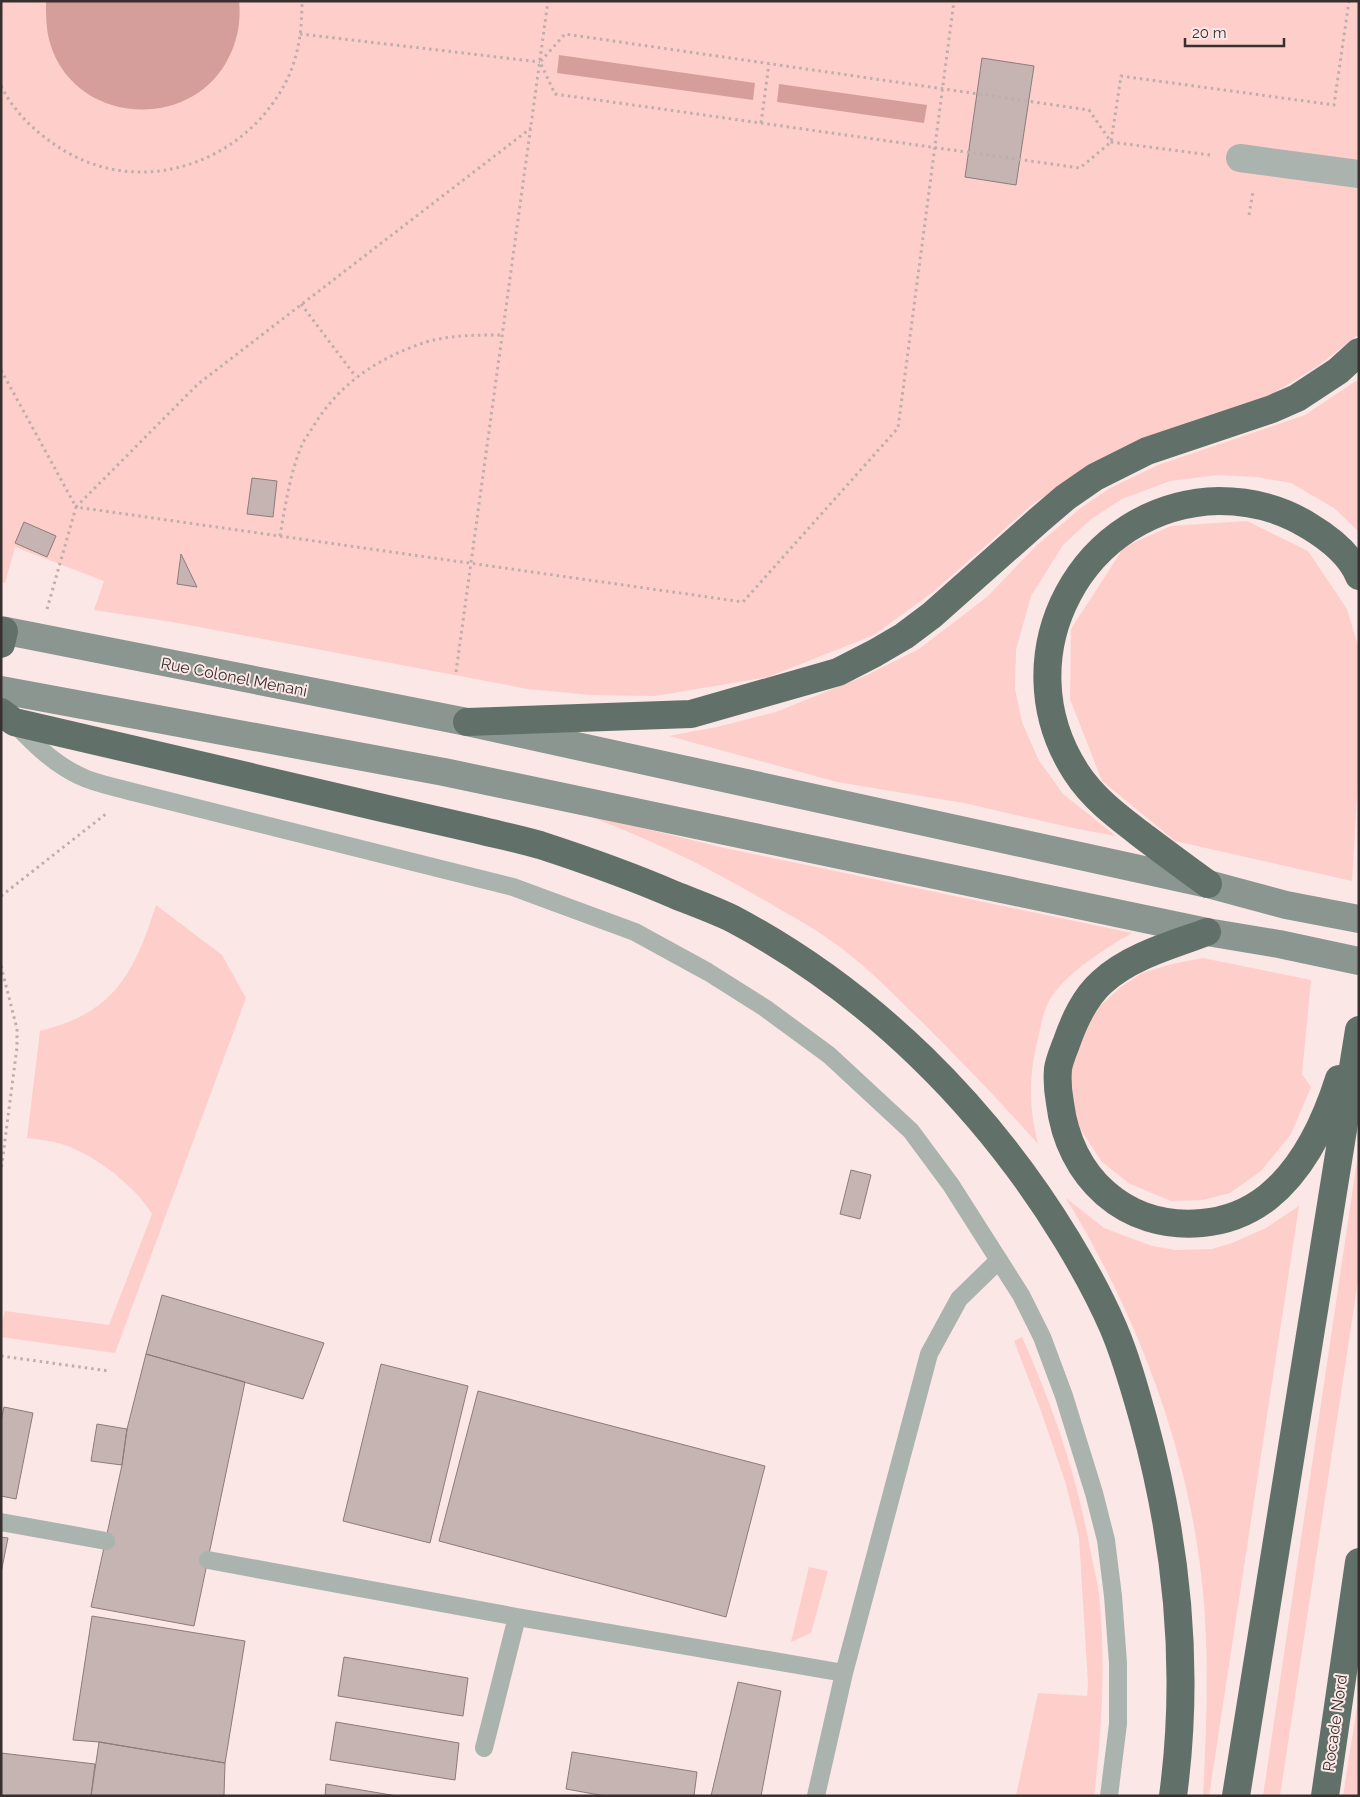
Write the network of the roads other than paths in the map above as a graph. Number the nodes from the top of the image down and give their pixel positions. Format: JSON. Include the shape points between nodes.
{"nodes":[{"id":1,"x":1240,"y":158,"type":"road end"},
{"id":2,"x":1359,"y":174,"type":"edge"},
{"id":3,"x":1359,"y":352,"type":"edge"},
{"id":4,"x":1359,"y":576,"type":"edge"},
{"id":5,"x":2,"y":635,"type":"edge"},
{"id":6,"x":1,"y":690,"type":"edge"},
{"id":7,"x":8,"y":717,"type":"edge"},
{"id":8,"x":466,"y":722,"type":"junction"},
{"id":9,"x":1208,"y":884,"type":"junction"},
{"id":10,"x":1359,"y":919,"type":"edge"},
{"id":11,"x":1207,"y":932,"type":"junction"},
{"id":12,"x":1359,"y":961,"type":"edge"},
{"id":13,"x":1359,"y":1018,"type":"edge"},
{"id":14,"x":1359,"y":1030,"type":"edge"},
{"id":15,"x":999,"y":1260,"type":"junction"},
{"id":16,"x":1,"y":1522,"type":"edge"},
{"id":17,"x":106,"y":1541,"type":"dead end"},
{"id":18,"x":208,"y":1560,"type":"dead end"},
{"id":19,"x":1359,"y":1562,"type":"edge"},
{"id":20,"x":517,"y":1617,"type":"junction"},
{"id":21,"x":844,"y":1673,"type":"junction"},
{"id":22,"x":484,"y":1748,"type":"dead end"},
{"id":23,"x":816,"y":1796,"type":"edge"},
{"id":24,"x":1109,"y":1796,"type":"edge"},
{"id":25,"x":1174,"y":1796,"type":"edge"},
{"id":26,"x":1236,"y":1796,"type":"edge"},
{"id":27,"x":1325,"y":1796,"type":"edge"}],
"edges":[{"from":1,"to":2,"type":"street"},
{"from":3,"to":8,"type":"highway","via":[[1338,371],[1297,398],[1147,451],[1095,477],[1066,497],[932,615],[882,649],[838,672],[691,714]]},
{"from":4,"to":9,"type":"highway","via":[[1343,552],[1302,521],[1254,504],[1203,502],[1153,514],[1131,526],[1091,559],[1063,601],[1054,625],[1047,676],[1054,726],[1063,751],[1076,773],[1110,811]]},
{"from":5,"to":8,"type":"street","name":"Rue Colonel Menani","via":[[39,639]]},
{"from":6,"to":11,"type":"street","via":[[444,772]]},
{"from":7,"to":15,"type":"lane","via":[[52,759],[82,777],[513,887],[635,932],[708,972],[829,1054],[911,1131],[951,1185]]},
{"from":7,"to":25,"type":"highway","via":[[536,844],[642,880],[731,918],[792,954],[850,995],[905,1041],[956,1091],[1002,1145],[1044,1203],[1114,1328],[1151,1448],[1170,1533],[1181,1684]]},
{"from":8,"to":9,"type":"street","name":"Rue Colonel Menani"},
{"from":9,"to":10,"type":"street","name":"Rue Colonel Menani"},
{"from":11,"to":12,"type":"street"},
{"from":11,"to":13,"type":"highway","via":[[1151,953],[1102,982],[1085,1001],[1058,1067],[1061,1111],[1073,1151],[1084,1172],[1118,1204],[1156,1220],[1192,1224],[1232,1217],[1268,1197],[1290,1176],[1312,1144],[1332,1100]]},
{"from":14,"to":26,"type":"highway"},
{"from":15,"to":21,"type":"lane","via":[[959,1299],[929,1354]]},
{"from":15,"to":24,"type":"lane","via":[[1042,1336],[1064,1396],[1106,1540],[1118,1663],[1118,1724]]},
{"from":16,"to":17,"type":"lane"},
{"from":18,"to":20,"type":"lane"},
{"from":19,"to":27,"type":"highway","name":"Rocade Nord"},
{"from":20,"to":21,"type":"lane"},
{"from":20,"to":22,"type":"lane"},
{"from":21,"to":23,"type":"lane"}]}
